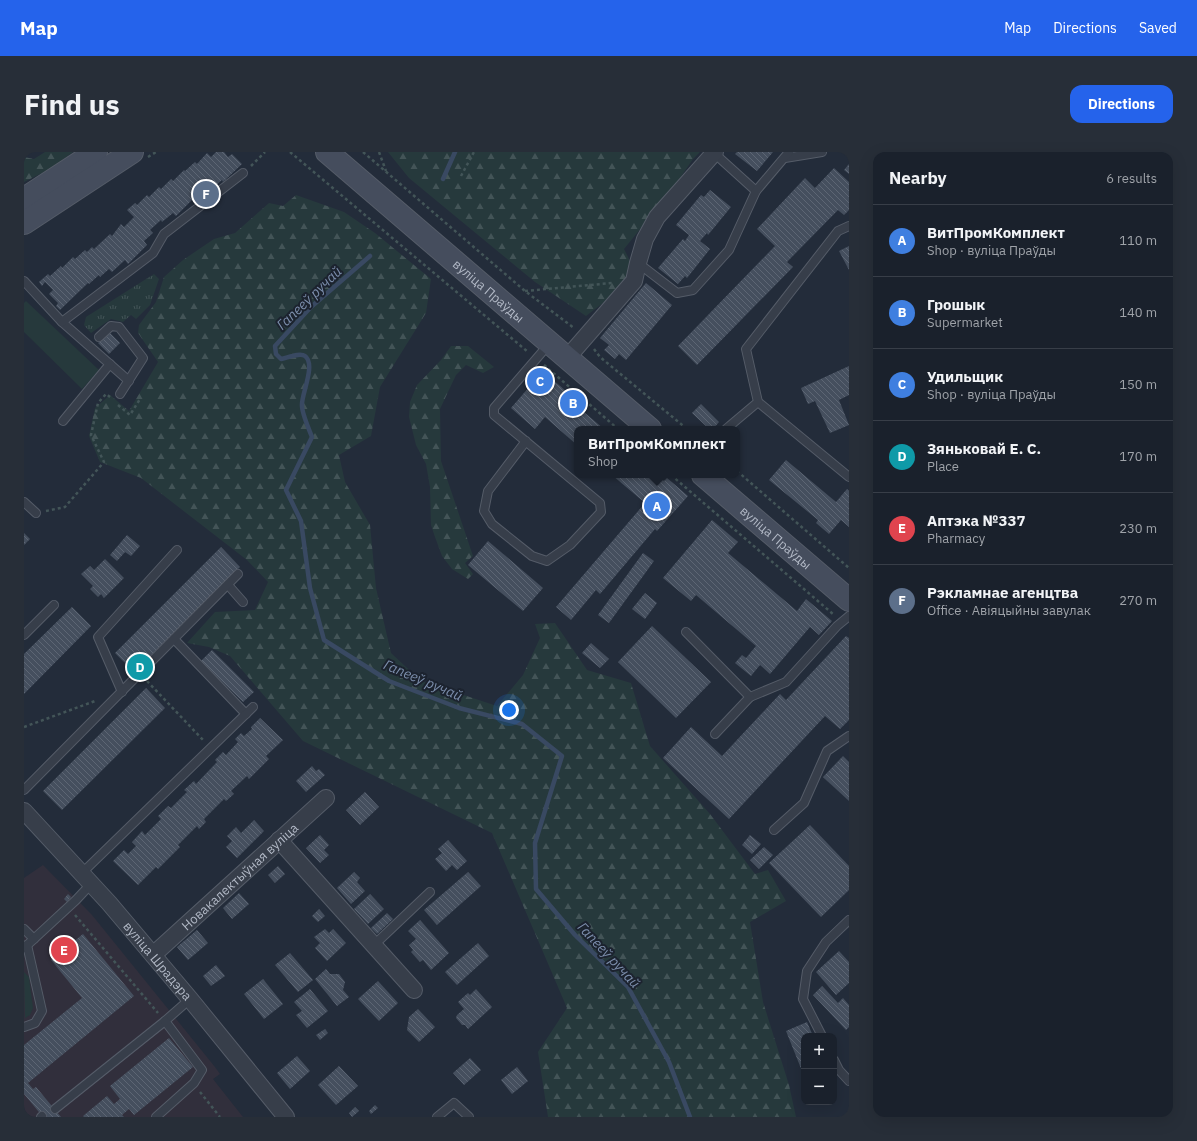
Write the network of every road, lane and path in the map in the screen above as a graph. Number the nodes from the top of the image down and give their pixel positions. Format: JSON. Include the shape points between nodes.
{"nodes":[{"id":1,"x":96,"y":152,"type":"edge"},
{"id":2,"x":132,"y":152,"type":"edge"},
{"id":3,"x":265,"y":152,"type":"edge"},
{"id":4,"x":290,"y":152,"type":"edge"},
{"id":5,"x":327,"y":152,"type":"edge"},
{"id":6,"x":363,"y":152,"type":"edge"},
{"id":7,"x":379,"y":152,"type":"edge"},
{"id":8,"x":474,"y":152,"type":"edge"},
{"id":9,"x":714,"y":152,"type":"edge"},
{"id":10,"x":822,"y":152,"type":"edge"},
{"id":11,"x":787,"y":155,"type":"edge"},
{"id":12,"x":246,"y":171,"type":"joint"},
{"id":13,"x":386,"y":171,"type":"junction"},
{"id":14,"x":461,"y":176,"type":"dead end"},
{"id":15,"x":756,"y":191,"type":"junction"},
{"id":16,"x":24,"y":199,"type":"edge"},
{"id":17,"x":24,"y":223,"type":"edge"},
{"id":18,"x":849,"y":226,"type":"edge"},
{"id":19,"x":638,"y":263,"type":"junction"},
{"id":20,"x":24,"y":281,"type":"edge"},
{"id":21,"x":634,"y":281,"type":"junction"},
{"id":22,"x":524,"y":291,"type":"junction"},
{"id":23,"x":62,"y":322,"type":"junction"},
{"id":24,"x":99,"y":337,"type":"dead end"},
{"id":25,"x":586,"y":338,"type":"junction"},
{"id":26,"x":550,"y":342,"type":"junction"},
{"id":27,"x":568,"y":357,"type":"junction"},
{"id":28,"x":537,"y":359,"type":"junction"},
{"id":29,"x":110,"y":364,"type":"junction"},
{"id":30,"x":129,"y":381,"type":"junction"},
{"id":31,"x":120,"y":394,"type":"dead end"},
{"id":32,"x":111,"y":398,"type":"dead end"},
{"id":33,"x":140,"y":399,"type":"dead end"},
{"id":34,"x":116,"y":402,"type":"dead end"},
{"id":35,"x":758,"y":402,"type":"junction"},
{"id":36,"x":63,"y":421,"type":"dead end"},
{"id":37,"x":615,"y":426,"type":"edge"},
{"id":38,"x":647,"y":426,"type":"edge"},
{"id":39,"x":683,"y":426,"type":"edge"},
{"id":40,"x":730,"y":426,"type":"edge"},
{"id":41,"x":526,"y":441,"type":"junction"},
{"id":42,"x":740,"y":474,"type":"edge"},
{"id":43,"x":849,"y":477,"type":"edge"},
{"id":44,"x":674,"y":478,"type":"edge"},
{"id":45,"x":707,"y":478,"type":"edge"},
{"id":46,"x":24,"y":502,"type":"edge"},
{"id":47,"x":36,"y":513,"type":"joint"},
{"id":48,"x":177,"y":550,"type":"dead end"},
{"id":49,"x":849,"y":568,"type":"edge"},
{"id":50,"x":238,"y":574,"type":"dead end"},
{"id":51,"x":228,"y":585,"type":"junction"},
{"id":52,"x":849,"y":600,"type":"edge"},
{"id":53,"x":243,"y":602,"type":"dead end"},
{"id":54,"x":54,"y":606,"type":"dead end"},
{"id":55,"x":849,"y":616,"type":"edge"},
{"id":56,"x":842,"y":622,"type":"junction"},
{"id":57,"x":686,"y":632,"type":"dead end"},
{"id":58,"x":24,"y":635,"type":"edge"},
{"id":59,"x":174,"y":639,"type":"junction"},
{"id":60,"x":140,"y":673,"type":"junction"},
{"id":61,"x":122,"y":692,"type":"junction"},
{"id":62,"x":750,"y":697,"type":"junction"},
{"id":63,"x":253,"y":707,"type":"dead end"},
{"id":64,"x":246,"y":714,"type":"junction"},
{"id":65,"x":24,"y":727,"type":"edge"},
{"id":66,"x":715,"y":734,"type":"dead end"},
{"id":67,"x":849,"y":736,"type":"edge"},
{"id":68,"x":210,"y":748,"type":"junction"},
{"id":69,"x":24,"y":790,"type":"edge"},
{"id":70,"x":326,"y":798,"type":"dead end"},
{"id":71,"x":24,"y":811,"type":"edge"},
{"id":72,"x":774,"y":830,"type":"dead end"},
{"id":73,"x":279,"y":840,"type":"junction"},
{"id":74,"x":87,"y":878,"type":"junction"},
{"id":75,"x":430,"y":892,"type":"dead end"},
{"id":76,"x":68,"y":907,"type":"junction"},
{"id":77,"x":849,"y":920,"type":"edge"},
{"id":78,"x":24,"y":929,"type":"edge"},
{"id":79,"x":34,"y":939,"type":"junction"},
{"id":80,"x":374,"y":945,"type":"junction"},
{"id":81,"x":25,"y":946,"type":"edge"},
{"id":82,"x":153,"y":955,"type":"junction"},
{"id":83,"x":414,"y":990,"type":"dead end"},
{"id":84,"x":190,"y":999,"type":"junction"},
{"id":85,"x":165,"y":1022,"type":"junction"},
{"id":86,"x":24,"y":1028,"type":"edge"},
{"id":87,"x":821,"y":1033,"type":"edge"},
{"id":88,"x":837,"y":1066,"type":"edge"},
{"id":89,"x":849,"y":1081,"type":"edge"},
{"id":90,"x":194,"y":1083,"type":"junction"},
{"id":91,"x":55,"y":1109,"type":"dead end"},
{"id":92,"x":156,"y":1117,"type":"edge"},
{"id":93,"x":220,"y":1117,"type":"edge"},
{"id":94,"x":286,"y":1117,"type":"edge"},
{"id":95,"x":437,"y":1117,"type":"edge"},
{"id":96,"x":469,"y":1117,"type":"edge"}],
"edges":[{"from":1,"to":16,"type":"main road"},
{"from":2,"to":17,"type":"main road"},
{"from":3,"to":12,"type":"path"},
{"from":4,"to":28,"type":"path"},
{"from":5,"to":26,"type":"main road","name":"вуліца Праўды"},
{"from":6,"to":13,"type":"path"},
{"from":7,"to":13,"type":"path"},
{"from":8,"to":14,"type":"path"},
{"from":9,"to":15,"type":"lane"},
{"from":9,"to":19,"type":"street","via":[[657,217],[645,239]]},
{"from":10,"to":11,"type":"lane"},
{"from":11,"to":15,"type":"lane"},
{"from":12,"to":23,"type":"lane","via":[[164,234],[153,253]]},
{"from":13,"to":22,"type":"path"},
{"from":15,"to":19,"type":"lane","via":[[729,250],[693,290],[677,293]]},
{"from":18,"to":35,"type":"lane","via":[[838,231],[746,349]]},
{"from":19,"to":21,"type":"street"},
{"from":20,"to":23,"type":"lane"},
{"from":21,"to":22,"type":"path"},
{"from":21,"to":25,"type":"street"},
{"from":22,"to":25,"type":"path"},
{"from":23,"to":29,"type":"lane"},
{"from":24,"to":30,"type":"lane","via":[[111,326],[119,327],[143,358]]},
{"from":25,"to":27,"type":"street"},
{"from":25,"to":39,"type":"path","via":[[600,357]]},
{"from":26,"to":27,"type":"main road","name":"вуліца Праўды"},
{"from":26,"to":28,"type":"lane"},
{"from":27,"to":38,"type":"main road","name":"вуліца Праўды"},
{"from":28,"to":37,"type":"path"},
{"from":28,"to":41,"type":"lane","via":[[494,408],[494,415]]},
{"from":29,"to":30,"type":"lane"},
{"from":29,"to":36,"type":"lane"},
{"from":30,"to":31,"type":"lane"},
{"from":32,"to":47,"type":"path","via":[[106,394],[98,403],[91,435],[104,462],[65,507]]},
{"from":33,"to":34,"type":"path","via":[[130,415]]},
{"from":35,"to":40,"type":"lane"},
{"from":35,"to":43,"type":"lane"},
{"from":41,"to":41,"type":"lane","via":[[488,491],[484,511],[492,524],[532,556],[547,561],[570,545],[601,512],[600,503]]},
{"from":42,"to":49,"type":"path"},
{"from":44,"to":56,"type":"path"},
{"from":45,"to":52,"type":"main road","name":"вуліца Праўды"},
{"from":46,"to":47,"type":"lane"},
{"from":48,"to":61,"type":"lane","via":[[98,637]]},
{"from":50,"to":51,"type":"lane"},
{"from":51,"to":53,"type":"lane"},
{"from":51,"to":59,"type":"lane"},
{"from":54,"to":58,"type":"lane"},
{"from":55,"to":56,"type":"lane"},
{"from":56,"to":62,"type":"lane","via":[[786,682]]},
{"from":57,"to":62,"type":"lane"},
{"from":59,"to":60,"type":"lane"},
{"from":59,"to":64,"type":"lane"},
{"from":60,"to":61,"type":"lane"},
{"from":60,"to":68,"type":"path"},
{"from":61,"to":65,"type":"path"},
{"from":61,"to":69,"type":"lane"},
{"from":62,"to":66,"type":"lane"},
{"from":63,"to":64,"type":"lane"},
{"from":64,"to":68,"type":"lane"},
{"from":67,"to":72,"type":"lane","via":[[827,751],[804,803]]},
{"from":68,"to":74,"type":"lane"},
{"from":70,"to":73,"type":"street","name":"Новакалектыўная вуліца"},
{"from":71,"to":74,"type":"street","name":"вуліца Шрадэра"},
{"from":73,"to":80,"type":"street"},
{"from":73,"to":82,"type":"street","name":"Новакалектыўная вуліца"},
{"from":74,"to":76,"type":"lane"},
{"from":74,"to":82,"type":"street","name":"вуліца Шрадэра"},
{"from":75,"to":80,"type":"lane"},
{"from":76,"to":79,"type":"lane"},
{"from":76,"to":85,"type":"path"},
{"from":77,"to":87,"type":"lane","via":[[826,942],[807,971],[804,999]]},
{"from":78,"to":79,"type":"lane"},
{"from":79,"to":81,"type":"lane"},
{"from":80,"to":83,"type":"street"},
{"from":81,"to":86,"type":"lane","via":[[42,1011],[35,1023]]},
{"from":82,"to":84,"type":"street","name":"вуліца Шрадэра"},
{"from":84,"to":85,"type":"lane"},
{"from":84,"to":94,"type":"street","name":"вуліца Шрадэра"},
{"from":85,"to":90,"type":"lane","via":[[202,1070]]},
{"from":85,"to":91,"type":"lane"},
{"from":88,"to":89,"type":"lane"},
{"from":90,"to":92,"type":"lane"},
{"from":90,"to":93,"type":"path"},
{"from":95,"to":96,"type":"lane","via":[[454,1103]]}]}
